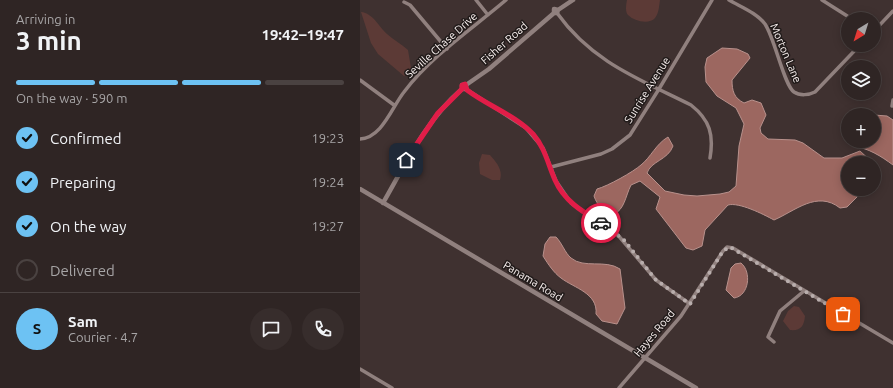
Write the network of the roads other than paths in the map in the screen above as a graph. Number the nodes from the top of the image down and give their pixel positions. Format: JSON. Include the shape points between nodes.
{"nodes":[{"id":1,"x":476,"y":0,"type":"edge"},
{"id":2,"x":506,"y":0,"type":"edge"},
{"id":3,"x":573,"y":0,"type":"edge"},
{"id":4,"x":712,"y":0,"type":"edge"},
{"id":5,"x":729,"y":0,"type":"edge"},
{"id":6,"x":822,"y":0,"type":"edge"},
{"id":7,"x":404,"y":2,"type":"dead end"},
{"id":8,"x":893,"y":11,"type":"edge"},
{"id":9,"x":556,"y":12,"type":"junction"},
{"id":10,"x":841,"y":12,"type":"edge"},
{"id":11,"x":488,"y":15,"type":"junction"},
{"id":12,"x":881,"y":24,"type":"edge"},
{"id":13,"x":447,"y":49,"type":"junction"},
{"id":14,"x":853,"y":52,"type":"edge"},
{"id":15,"x":360,"y":80,"type":"edge"},
{"id":16,"x":465,"y":88,"type":"junction"},
{"id":17,"x":659,"y":89,"type":"junction"},
{"id":18,"x":893,"y":100,"type":"edge"},
{"id":19,"x":394,"y":105,"type":"junction"},
{"id":20,"x":892,"y":106,"type":"dead end"},
{"id":21,"x":360,"y":139,"type":"edge"},
{"id":22,"x":710,"y":158,"type":"dead end"},
{"id":23,"x":551,"y":166,"type":"junction"},
{"id":24,"x":360,"y":189,"type":"edge"},
{"id":25,"x":383,"y":203,"type":"junction"},
{"id":26,"x":804,"y":290,"type":"junction"},
{"id":27,"x":690,"y":304,"type":"junction"},
{"id":28,"x":774,"y":342,"type":"dead end"},
{"id":29,"x":893,"y":343,"type":"edge"},
{"id":30,"x":645,"y":358,"type":"junction"},
{"id":31,"x":360,"y":369,"type":"edge"},
{"id":32,"x":392,"y":388,"type":"edge"},
{"id":33,"x":619,"y":388,"type":"edge"},
{"id":34,"x":696,"y":388,"type":"edge"}],
"edges":[{"from":1,"to":11,"type":"street"},
{"from":2,"to":11,"type":"street","name":"Seville Chase Drive"},
{"from":3,"to":9,"type":"street","name":"Fisher Road"},
{"from":4,"to":17,"type":"street","name":"Sunrise Avenue"},
{"from":5,"to":14,"type":"street","name":"Morton Lane","via":[[764,22],[790,87],[797,94],[815,92]]},
{"from":6,"to":10,"type":"street"},
{"from":7,"to":13,"type":"street","via":[[410,5]]},
{"from":8,"to":12,"type":"street"},
{"from":9,"to":16,"type":"street","name":"Fisher Road"},
{"from":9,"to":17,"type":"street","via":[[577,38],[597,55]]},
{"from":11,"to":13,"type":"street","name":"Seville Chase Drive"},
{"from":13,"to":19,"type":"street","name":"Seville Chase Drive","via":[[418,75]]},
{"from":15,"to":19,"type":"street"},
{"from":16,"to":23,"type":"street","via":[[526,128],[543,148]]},
{"from":16,"to":25,"type":"street","name":"Fisher Road","via":[[444,106],[431,122],[406,160]]},
{"from":17,"to":22,"type":"street","via":[[691,105],[706,119],[712,136]]},
{"from":17,"to":23,"type":"street","name":"Sunrise Avenue","via":[[636,126],[622,142],[601,154]]},
{"from":18,"to":20,"type":"street"},
{"from":19,"to":21,"type":"street","name":"Seville Chase Drive","via":[[374,135]]},
{"from":23,"to":27,"type":"street","via":[[556,181],[571,203],[617,234],[656,280]]},
{"from":24,"to":25,"type":"street","name":"Panama Road"},
{"from":25,"to":30,"type":"street","name":"Panama Road"},
{"from":26,"to":27,"type":"street","name":"Hayes Road","via":[[733,248],[727,247]]},
{"from":26,"to":28,"type":"street","via":[[780,311],[768,337]]},
{"from":26,"to":29,"type":"street"},
{"from":27,"to":30,"type":"street","name":"Hayes Road"},
{"from":30,"to":33,"type":"street","name":"Hayes Road"},
{"from":30,"to":34,"type":"street","name":"Panama Road"},
{"from":31,"to":32,"type":"street"}]}
